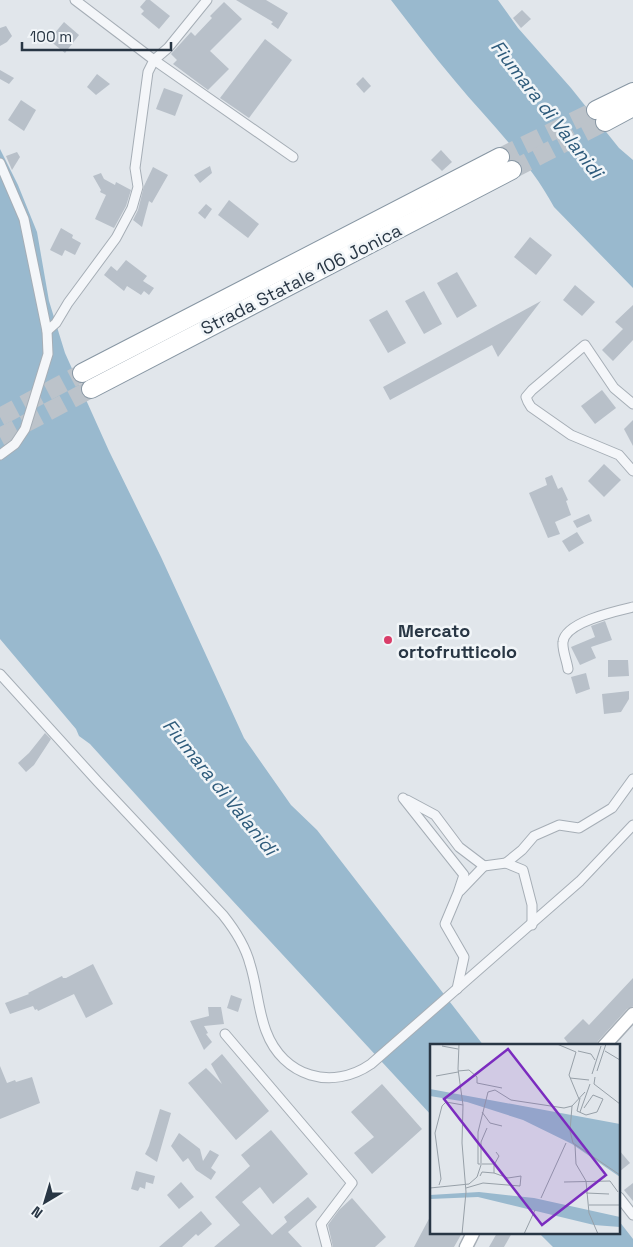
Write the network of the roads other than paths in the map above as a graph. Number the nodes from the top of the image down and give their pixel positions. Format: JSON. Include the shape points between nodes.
{"nodes":[{"id":1,"x":76,"y":0,"type":"edge"},
{"id":2,"x":207,"y":0,"type":"edge"},
{"id":3,"x":154,"y":60,"type":"junction"},
{"id":4,"x":633,"y":92,"type":"edge"},
{"id":5,"x":633,"y":107,"type":"edge"},
{"id":6,"x":293,"y":157,"type":"dead end"},
{"id":7,"x":0,"y":163,"type":"edge"},
{"id":8,"x":47,"y":331,"type":"junction"},
{"id":9,"x":82,"y":373,"type":"tunnel mouth"},
{"id":10,"x":91,"y":389,"type":"tunnel mouth"},
{"id":11,"x":633,"y":404,"type":"edge"},
{"id":12,"x":0,"y":455,"type":"edge"},
{"id":13,"x":633,"y":471,"type":"edge"},
{"id":14,"x":633,"y":607,"type":"edge"},
{"id":15,"x":568,"y":669,"type":"dead end"},
{"id":16,"x":0,"y":674,"type":"edge"},
{"id":17,"x":633,"y":780,"type":"edge"},
{"id":18,"x":633,"y":825,"type":"edge"},
{"id":19,"x":506,"y":863,"type":"junction"},
{"id":20,"x":484,"y":866,"type":"junction"},
{"id":21,"x":458,"y":893,"type":"junction"},
{"id":22,"x":532,"y":924,"type":"junction"},
{"id":23,"x":457,"y":990,"type":"junction"},
{"id":24,"x":633,"y":1014,"type":"edge"},
{"id":25,"x":225,"y":1034,"type":"dead end"},
{"id":26,"x":606,"y":1044,"type":"edge"},
{"id":27,"x":620,"y":1198,"type":"edge"},
{"id":28,"x":633,"y":1215,"type":"edge"},
{"id":29,"x":473,"y":1234,"type":"edge"},
{"id":30,"x":326,"y":1247,"type":"edge"},
{"id":31,"x":466,"y":1247,"type":"edge"}],
"edges":[{"from":1,"to":3,"type":"street"},
{"from":2,"to":3,"type":"street","via":[[168,48]]},
{"from":3,"to":6,"type":"street"},
{"from":3,"to":8,"type":"street","via":[[148,72],[135,168],[138,187],[132,208],[116,238]]},
{"from":4,"to":5,"type":"highway","via":[[600,116]]},
{"from":7,"to":8,"type":"street","via":[[24,219]]},
{"from":8,"to":12,"type":"street","via":[[48,354],[25,429],[15,444]]},
{"from":9,"to":10,"type":"highway","name":"Strada Statale 106 Jonica","via":[[506,164]]},
{"from":11,"to":13,"type":"street","via":[[614,388],[585,346],[526,397],[531,407],[571,435],[619,455]]},
{"from":14,"to":15,"type":"street","via":[[587,620],[567,633],[563,642]]},
{"from":16,"to":23,"type":"street","via":[[223,914],[240,937],[250,964],[266,1031],[276,1052],[293,1067],[311,1077],[349,1076],[372,1064]]},
{"from":17,"to":19,"type":"street","via":[[612,808],[579,828],[559,825],[534,836]]},
{"from":18,"to":22,"type":"street","via":[[580,881]]},
{"from":19,"to":20,"type":"street"},
{"from":19,"to":22,"type":"street","via":[[523,870],[532,905]]},
{"from":20,"to":21,"type":"street"},
{"from":20,"to":21,"type":"street","via":[[459,847],[434,815],[403,798],[464,874]]},
{"from":21,"to":23,"type":"street","via":[[445,924],[464,957]]},
{"from":22,"to":23,"type":"street"},
{"from":24,"to":26,"type":"street"},
{"from":25,"to":30,"type":"street","via":[[352,1183],[321,1224]]},
{"from":27,"to":28,"type":"street"},
{"from":29,"to":31,"type":"street"}]}
